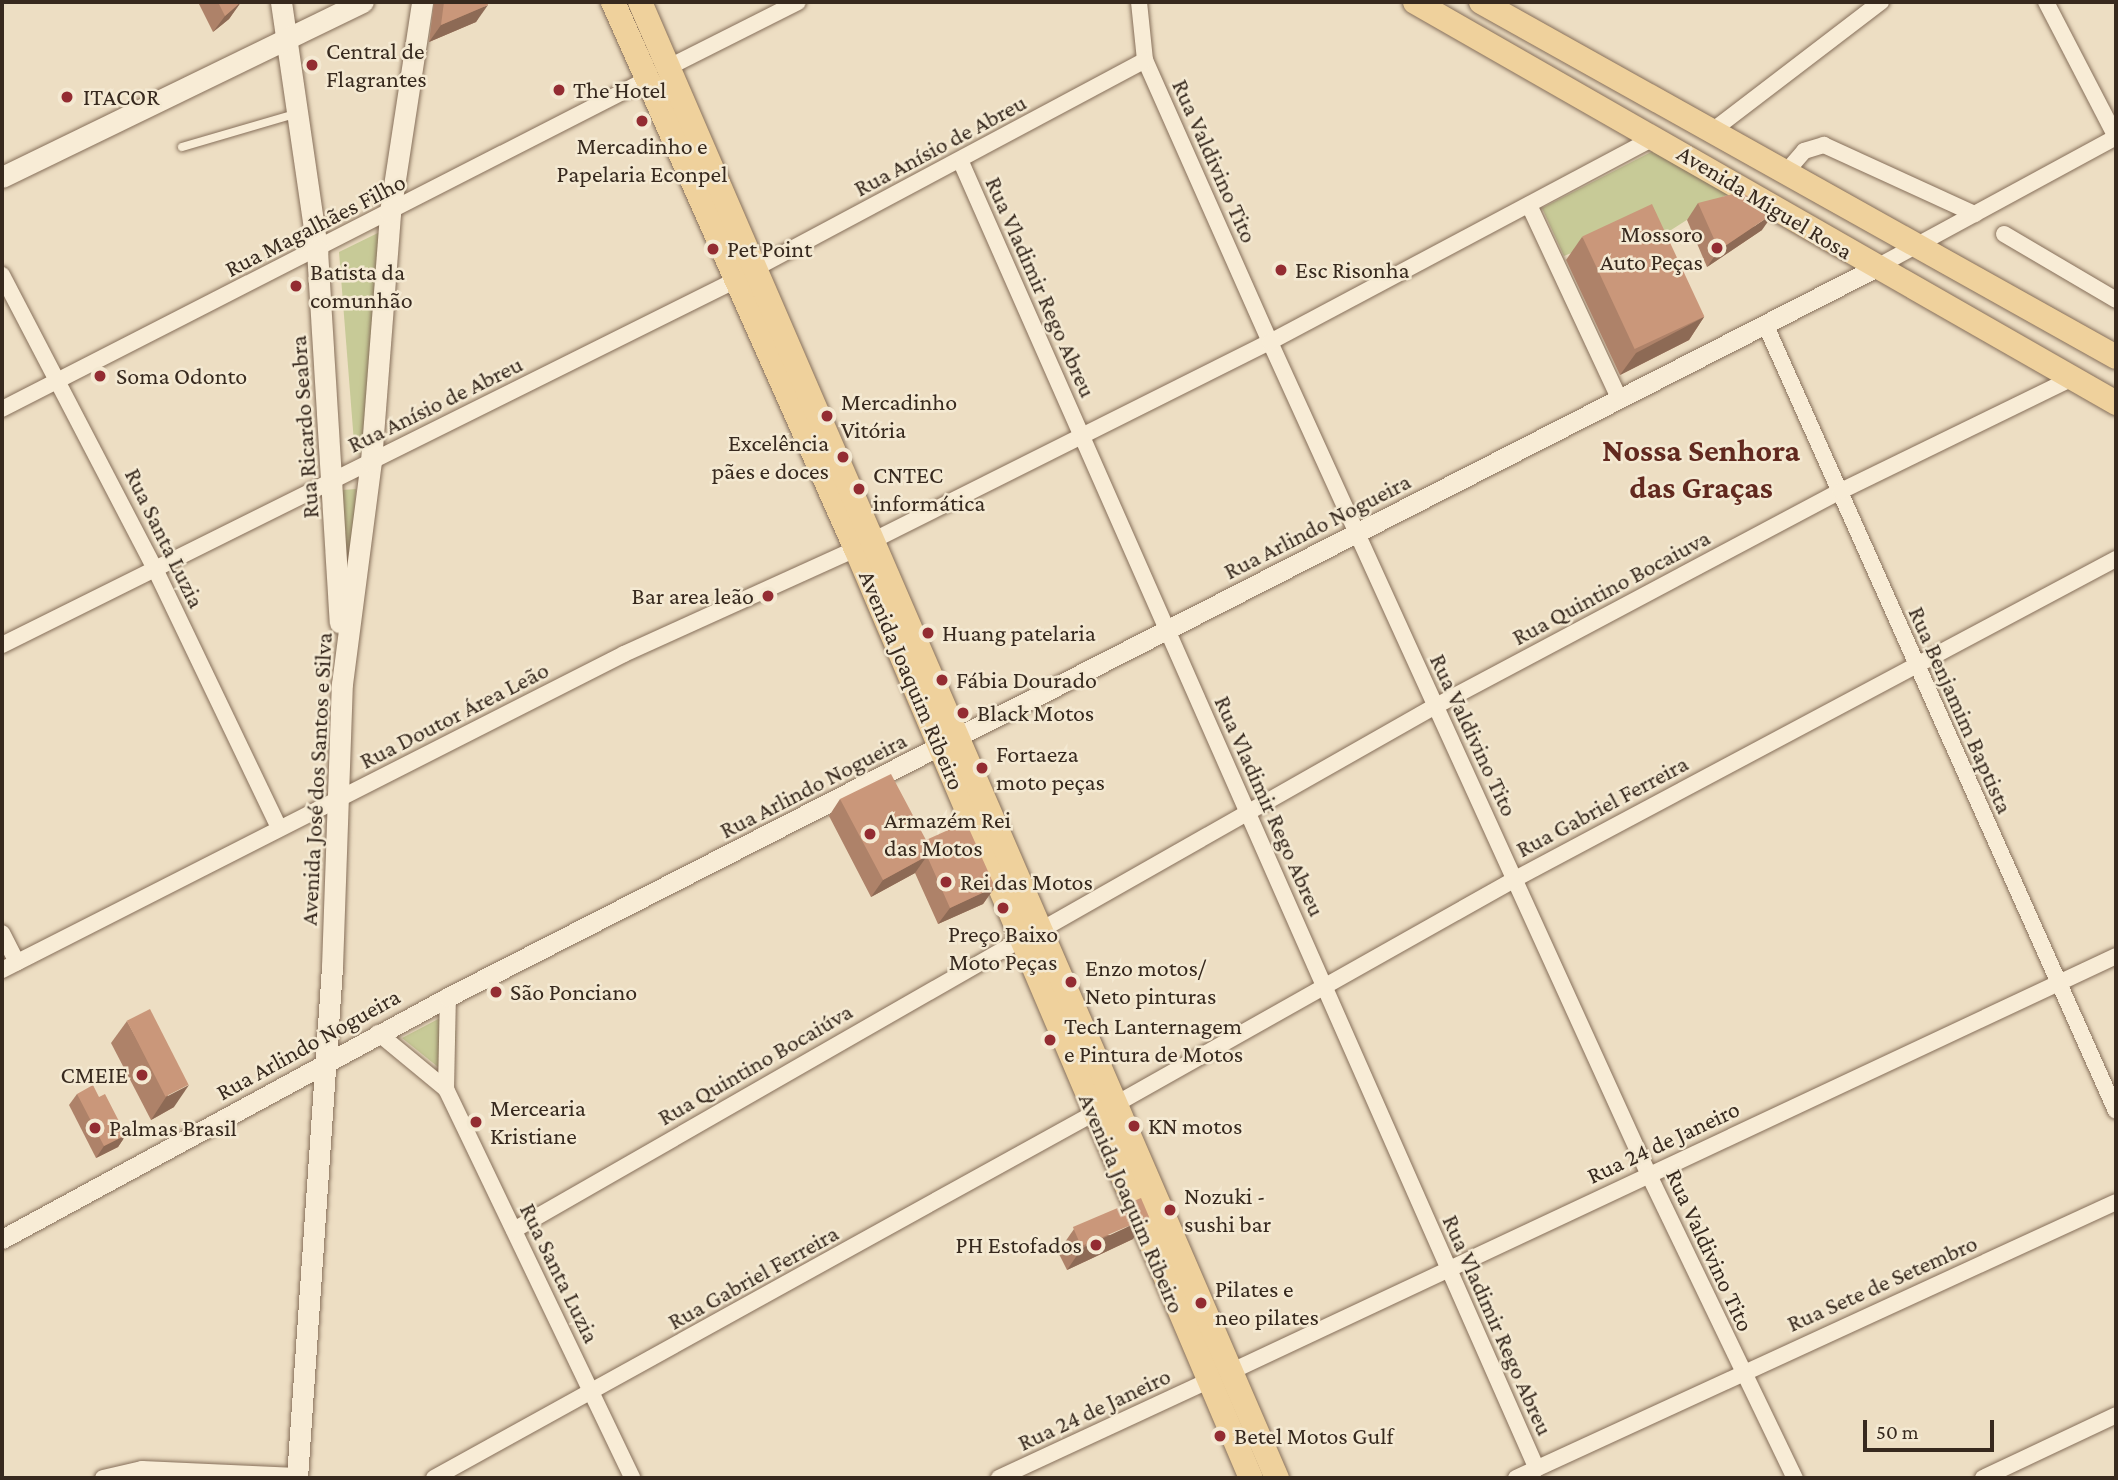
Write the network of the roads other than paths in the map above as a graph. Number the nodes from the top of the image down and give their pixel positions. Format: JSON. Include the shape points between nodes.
{"nodes":[{"id":1,"x":281,"y":2,"type":"edge"},
{"id":2,"x":363,"y":2,"type":"edge"},
{"id":3,"x":422,"y":2,"type":"edge"},
{"id":4,"x":613,"y":2,"type":"edge"},
{"id":5,"x":640,"y":2,"type":"edge"},
{"id":6,"x":798,"y":2,"type":"edge"},
{"id":7,"x":1139,"y":2,"type":"edge"},
{"id":8,"x":1415,"y":2,"type":"edge"},
{"id":9,"x":1481,"y":2,"type":"edge"},
{"id":10,"x":1881,"y":2,"type":"edge"},
{"id":11,"x":2046,"y":2,"type":"edge"},
{"id":12,"x":284,"y":44,"type":"junction"},
{"id":13,"x":1145,"y":60,"type":"junction"},
{"id":14,"x":659,"y":73,"type":"junction"},
{"id":15,"x":295,"y":114,"type":"junction"},
{"id":16,"x":1712,"y":131,"type":"junction"},
{"id":17,"x":1655,"y":137,"type":"junction"},
{"id":18,"x":2116,"y":137,"type":"edge"},
{"id":19,"x":182,"y":147,"type":"dead end"},
{"id":20,"x":961,"y":162,"type":"junction"},
{"id":21,"x":1786,"y":172,"type":"junction"},
{"id":22,"x":2,"y":177,"type":"edge"},
{"id":23,"x":1529,"y":205,"type":"junction"},
{"id":24,"x":390,"y":212,"type":"junction"},
{"id":25,"x":1975,"y":214,"type":"junction"},
{"id":26,"x":2004,"y":234,"type":"dead end"},
{"id":27,"x":1916,"y":244,"type":"junction"},
{"id":28,"x":317,"y":250,"type":"junction"},
{"id":29,"x":1875,"y":268,"type":"junction"},
{"id":30,"x":747,"y":274,"type":"junction"},
{"id":31,"x":2,"y":275,"type":"edge"},
{"id":32,"x":2116,"y":300,"type":"edge"},
{"id":33,"x":1766,"y":326,"type":"junction"},
{"id":34,"x":1270,"y":342,"type":"junction"},
{"id":35,"x":2116,"y":357,"type":"edge"},
{"id":36,"x":2073,"y":378,"type":"junction"},
{"id":37,"x":60,"y":381,"type":"junction"},
{"id":38,"x":1620,"y":400,"type":"junction"},
{"id":39,"x":2116,"y":403,"type":"edge"},
{"id":40,"x":2,"y":409,"type":"edge"},
{"id":41,"x":1081,"y":435,"type":"junction"},
{"id":42,"x":371,"y":461,"type":"junction"},
{"id":43,"x":335,"y":480,"type":"junction"},
{"id":44,"x":1841,"y":491,"type":"junction"},
{"id":45,"x":1357,"y":533,"type":"junction"},
{"id":46,"x":865,"y":544,"type":"junction"},
{"id":47,"x":2116,"y":559,"type":"edge"},
{"id":48,"x":156,"y":571,"type":"junction"},
{"id":49,"x":1167,"y":629,"type":"junction"},
{"id":50,"x":2,"y":645,"type":"edge"},
{"id":51,"x":1916,"y":667,"type":"junction"},
{"id":52,"x":342,"y":684,"type":"junction"},
{"id":53,"x":1434,"y":707,"type":"junction"},
{"id":54,"x":951,"y":741,"type":"junction"},
{"id":55,"x":340,"y":799,"type":"junction"},
{"id":56,"x":1248,"y":813,"type":"junction"},
{"id":57,"x":278,"y":826,"type":"junction"},
{"id":58,"x":1517,"y":878,"type":"junction"},
{"id":59,"x":2,"y":933,"type":"edge"},
{"id":60,"x":1030,"y":935,"type":"junction"},
{"id":61,"x":2116,"y":956,"type":"edge"},
{"id":62,"x":18,"y":962,"type":"junction"},
{"id":63,"x":2,"y":970,"type":"edge"},
{"id":64,"x":2058,"y":983,"type":"junction"},
{"id":65,"x":1326,"y":990,"type":"junction"},
{"id":66,"x":448,"y":997,"type":"junction"},
{"id":67,"x":378,"y":1033,"type":"junction"},
{"id":68,"x":326,"y":1062,"type":"junction"},
{"id":69,"x":446,"y":1089,"type":"junction"},
{"id":70,"x":1105,"y":1108,"type":"junction"},
{"id":71,"x":2116,"y":1111,"type":"edge"},
{"id":72,"x":1648,"y":1173,"type":"junction"},
{"id":73,"x":2116,"y":1202,"type":"edge"},
{"id":74,"x":514,"y":1230,"type":"junction"},
{"id":75,"x":2,"y":1239,"type":"edge"},
{"id":76,"x":1449,"y":1269,"type":"junction"},
{"id":77,"x":1742,"y":1371,"type":"junction"},
{"id":78,"x":1219,"y":1377,"type":"junction"},
{"id":79,"x":593,"y":1392,"type":"junction"},
{"id":80,"x":2116,"y":1415,"type":"edge"},
{"id":81,"x":1537,"y":1469,"type":"junction"},
{"id":82,"x":297,"y":1477,"type":"edge"},
{"id":83,"x":103,"y":1478,"type":"edge"},
{"id":84,"x":434,"y":1478,"type":"edge"},
{"id":85,"x":632,"y":1478,"type":"edge"},
{"id":86,"x":999,"y":1478,"type":"edge"},
{"id":87,"x":1251,"y":1478,"type":"edge"},
{"id":88,"x":1277,"y":1478,"type":"edge"},
{"id":89,"x":1516,"y":1478,"type":"edge"},
{"id":90,"x":1795,"y":1478,"type":"edge"},
{"id":91,"x":1983,"y":1478,"type":"edge"}],
"edges":[{"from":1,"to":12,"type":"main road","name":"Rua Ricardo Seabra"},
{"from":2,"to":12,"type":"main road"},
{"from":3,"to":24,"type":"main road","name":"Avenida José dos Santos e Silva"},
{"from":4,"to":14,"type":"main road","name":"Avenida Joaquim Ribeiro"},
{"from":5,"to":14,"type":"main road","name":"Avenida Joaquim Ribeiro"},
{"from":6,"to":14,"type":"street","name":"Rua Magalhães Filho"},
{"from":7,"to":13,"type":"street","name":"Rua Valdivino Tito"},
{"from":8,"to":17,"type":"main road","name":"Avenida Miguel Rosa"},
{"from":9,"to":16,"type":"main road","name":"Avenida Miguel Rosa"},
{"from":10,"to":16,"type":"street"},
{"from":11,"to":18,"type":"street"},
{"from":12,"to":15,"type":"main road","name":"Rua Ricardo Seabra"},
{"from":12,"to":22,"type":"main road"},
{"from":13,"to":20,"type":"street","name":"Rua Anísio de Abreu"},
{"from":13,"to":34,"type":"street","name":"Rua Valdivino Tito"},
{"from":14,"to":24,"type":"street","name":"Rua Magalhães Filho"},
{"from":14,"to":30,"type":"main road","name":"Avenida Joaquim Ribeiro"},
{"from":15,"to":19,"type":"lane"},
{"from":15,"to":28,"type":"main road","name":"Rua Ricardo Seabra"},
{"from":16,"to":21,"type":"main road","name":"Avenida Miguel Rosa"},
{"from":17,"to":23,"type":"street","name":"Rua Doutor Área Leão"},
{"from":17,"to":29,"type":"main road","name":"Avenida Miguel Rosa"},
{"from":18,"to":25,"type":"street"},
{"from":20,"to":30,"type":"street","name":"Rua Anísio de Abreu"},
{"from":20,"to":41,"type":"street","name":"Rua Vladimir Rego Abreu"},
{"from":21,"to":25,"type":"street","via":[[1804,151],[1824,145]]},
{"from":21,"to":27,"type":"main road","name":"Avenida Miguel Rosa"},
{"from":23,"to":34,"type":"street","name":"Rua Doutor Área Leão"},
{"from":23,"to":38,"type":"street"},
{"from":24,"to":28,"type":"street","name":"Rua Magalhães Filho"},
{"from":24,"to":42,"type":"main road","name":"Avenida José dos Santos e Silva"},
{"from":25,"to":27,"type":"street"},
{"from":26,"to":32,"type":"street"},
{"from":27,"to":29,"type":"street"},
{"from":27,"to":35,"type":"main road","name":"Avenida Miguel Rosa"},
{"from":28,"to":37,"type":"street","name":"Rua Magalhães Filho"},
{"from":28,"to":43,"type":"main road","name":"Rua Ricardo Seabra"},
{"from":29,"to":33,"type":"street","name":"Rua Arlindo Nogueira"},
{"from":29,"to":36,"type":"main road","name":"Avenida Miguel Rosa"},
{"from":30,"to":42,"type":"street","name":"Rua Anísio de Abreu"},
{"from":30,"to":46,"type":"main road","name":"Avenida Joaquim Ribeiro"},
{"from":31,"to":37,"type":"street","name":"Rua Santa Luzia"},
{"from":33,"to":38,"type":"street","name":"Rua Arlindo Nogueira"},
{"from":33,"to":44,"type":"street","name":"Rua Benjamim Baptista"},
{"from":34,"to":41,"type":"street","name":"Rua Doutor Área Leão"},
{"from":34,"to":45,"type":"street","name":"Rua Valdivino Tito"},
{"from":36,"to":39,"type":"main road","name":"Avenida Miguel Rosa"},
{"from":36,"to":44,"type":"street","name":"Rua Quintino Bocaiuva"},
{"from":37,"to":40,"type":"street","name":"Rua Magalhães Filho"},
{"from":37,"to":48,"type":"street","name":"Rua Santa Luzia"},
{"from":38,"to":45,"type":"street","name":"Rua Arlindo Nogueira"},
{"from":41,"to":46,"type":"street","name":"Rua Doutor Área Leão"},
{"from":41,"to":49,"type":"street","name":"Rua Vladimir Rego Abreu"},
{"from":42,"to":43,"type":"street","name":"Rua Anísio de Abreu"},
{"from":42,"to":52,"type":"main road","name":"Avenida José dos Santos e Silva"},
{"from":43,"to":48,"type":"street","name":"Rua Anísio de Abreu"},
{"from":43,"to":52,"type":"main road","name":"Rua Ricardo Seabra"},
{"from":44,"to":51,"type":"street","name":"Rua Benjamim Baptista"},
{"from":44,"to":53,"type":"street","name":"Rua Quintino Bocaiuva"},
{"from":45,"to":49,"type":"street","name":"Rua Arlindo Nogueira"},
{"from":45,"to":53,"type":"street","name":"Rua Valdivino Tito"},
{"from":46,"to":54,"type":"main road","name":"Avenida Joaquim Ribeiro"},
{"from":46,"to":55,"type":"street","name":"Rua Doutor Área Leão","via":[[624,654]]},
{"from":47,"to":51,"type":"street","name":"Rua Gabriel Ferreira"},
{"from":48,"to":50,"type":"street","name":"Rua Anísio de Abreu"},
{"from":48,"to":57,"type":"street","name":"Rua Santa Luzia"},
{"from":49,"to":54,"type":"street","name":"Rua Arlindo Nogueira"},
{"from":49,"to":56,"type":"street","name":"Rua Vladimir Rego Abreu"},
{"from":51,"to":58,"type":"street","name":"Rua Gabriel Ferreira"},
{"from":51,"to":64,"type":"street","name":"Rua Benjamim Baptista"},
{"from":52,"to":55,"type":"main road","name":"Avenida José dos Santos e Silva"},
{"from":53,"to":56,"type":"street","name":"Rua Quintino Bocaiúva"},
{"from":53,"to":58,"type":"street","name":"Rua Valdivino Tito"},
{"from":54,"to":60,"type":"main road","name":"Avenida Joaquim Ribeiro"},
{"from":54,"to":66,"type":"street","name":"Rua Arlindo Nogueira"},
{"from":55,"to":57,"type":"street","name":"Rua Doutor Área Leão"},
{"from":55,"to":68,"type":"main road","name":"Avenida José dos Santos e Silva"},
{"from":56,"to":60,"type":"street","name":"Rua Quintino Bocaiúva"},
{"from":56,"to":65,"type":"street","name":"Rua Vladimir Rego Abreu"},
{"from":57,"to":62,"type":"street","name":"Rua Doutor Área Leão"},
{"from":58,"to":65,"type":"street","name":"Rua Gabriel Ferreira"},
{"from":58,"to":72,"type":"street","name":"Rua Valdivino Tito"},
{"from":59,"to":62,"type":"street"},
{"from":60,"to":70,"type":"main road","name":"Avenida Joaquim Ribeiro"},
{"from":60,"to":74,"type":"street","name":"Rua Quintino Bocaiúva"},
{"from":61,"to":64,"type":"street","name":"Rua 24 de Janeiro"},
{"from":62,"to":63,"type":"street","name":"Rua Doutor Área Leão"},
{"from":64,"to":71,"type":"street","name":"Rua Benjamim Baptista"},
{"from":64,"to":72,"type":"street","name":"Rua 24 de Janeiro"},
{"from":65,"to":70,"type":"street","name":"Rua Gabriel Ferreira"},
{"from":65,"to":76,"type":"street","name":"Rua Vladimir Rego Abreu"},
{"from":66,"to":67,"type":"street","name":"Rua Arlindo Nogueira"},
{"from":66,"to":69,"type":"street","name":"Rua Santa Luzia"},
{"from":67,"to":68,"type":"street","name":"Rua Arlindo Nogueira"},
{"from":67,"to":69,"type":"street","name":"Rua Santa Luzia"},
{"from":68,"to":75,"type":"street","name":"Rua Arlindo Nogueira"},
{"from":68,"to":82,"type":"main road","name":"Avenida José dos Santos e Silva"},
{"from":69,"to":74,"type":"street","name":"Rua Santa Luzia"},
{"from":70,"to":78,"type":"main road","name":"Avenida Joaquim Ribeiro"},
{"from":70,"to":79,"type":"street","name":"Rua Gabriel Ferreira"},
{"from":72,"to":76,"type":"street","name":"Rua 24 de Janeiro"},
{"from":72,"to":77,"type":"street","name":"Rua Valdivino Tito"},
{"from":73,"to":77,"type":"street","name":"Rua Sete de Setembro"},
{"from":74,"to":79,"type":"street","name":"Rua Santa Luzia"},
{"from":76,"to":78,"type":"street","name":"Rua 24 de Janeiro"},
{"from":76,"to":81,"type":"street","name":"Rua Vladimir Rego Abreu"},
{"from":77,"to":81,"type":"street","name":"Rua Sete de Setembro"},
{"from":77,"to":90,"type":"street","name":"Rua Valdivino Tito"},
{"from":78,"to":86,"type":"street","name":"Rua 24 de Janeiro"},
{"from":78,"to":87,"type":"main road","name":"Avenida Joaquim Ribeiro"},
{"from":78,"to":88,"type":"main road","name":"Avenida Joaquim Ribeiro"},
{"from":79,"to":84,"type":"street","name":"Rua Gabriel Ferreira"},
{"from":79,"to":85,"type":"street","name":"Rua Santa Luzia"},
{"from":80,"to":91,"type":"street"},
{"from":81,"to":89,"type":"street","name":"Rua Sete de Setembro"},
{"from":82,"to":83,"type":"street","via":[[142,1469]]}]}
